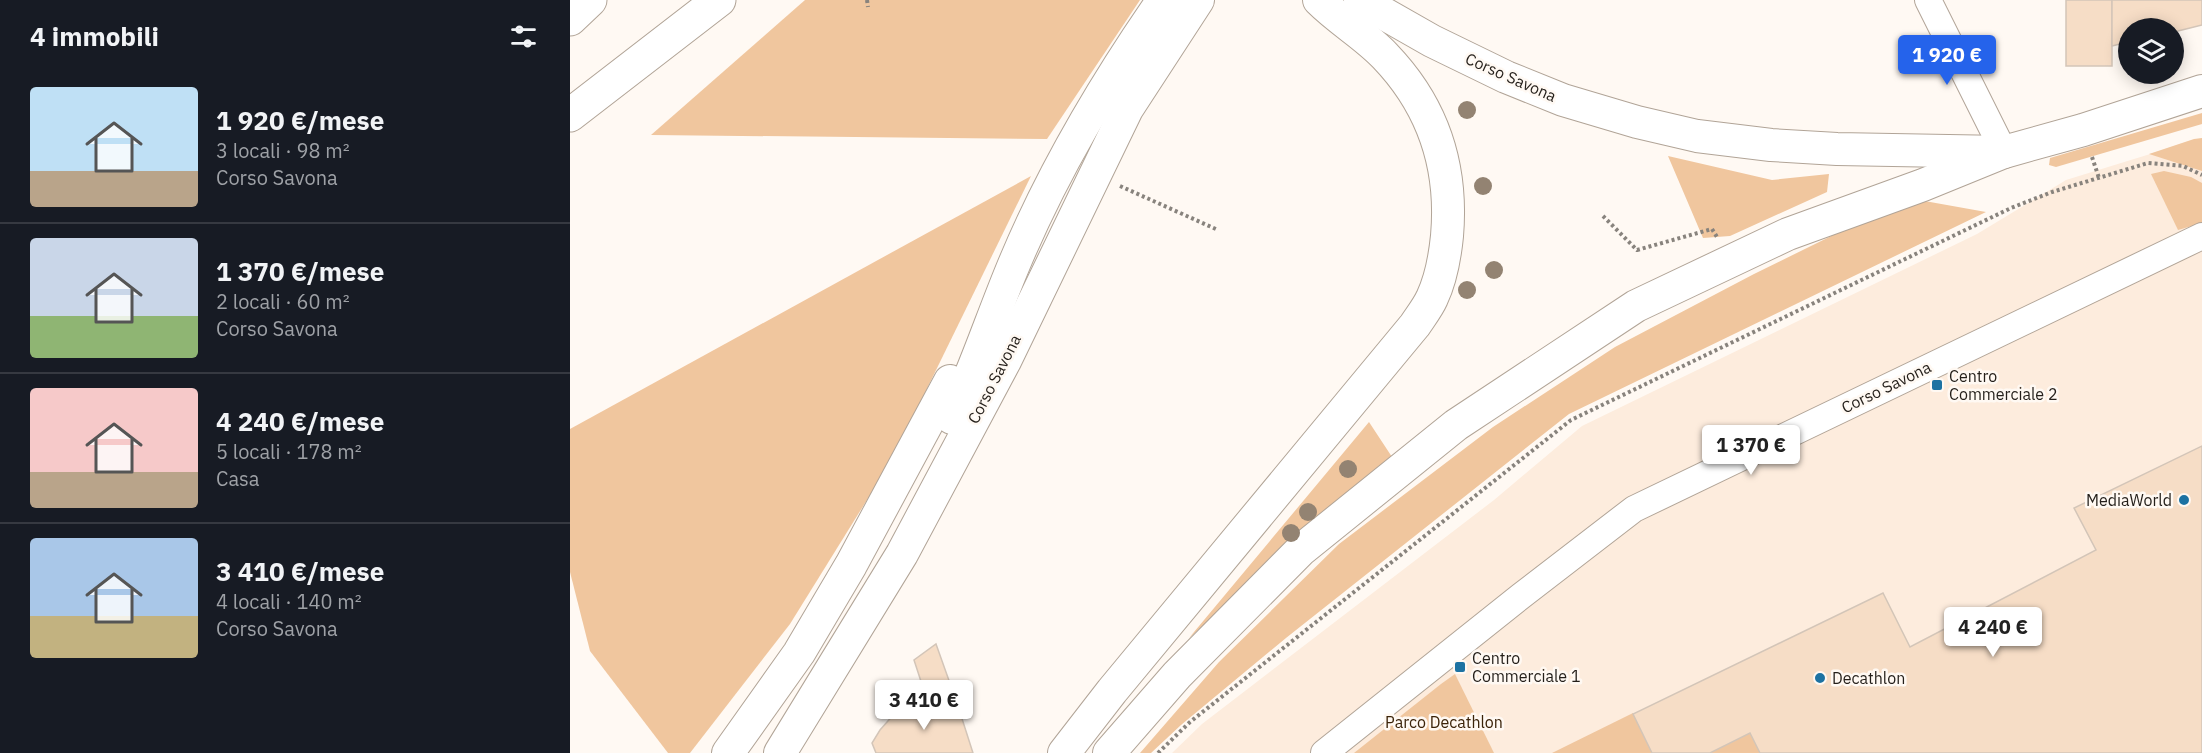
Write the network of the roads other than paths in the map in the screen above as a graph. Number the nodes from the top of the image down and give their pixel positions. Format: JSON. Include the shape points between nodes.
{"nodes":[{"id":1,"x":590,"y":0,"type":"edge"},
{"id":2,"x":1163,"y":0,"type":"edge"},
{"id":3,"x":1198,"y":0,"type":"edge"},
{"id":4,"x":1319,"y":0,"type":"edge"},
{"id":5,"x":1360,"y":0,"type":"edge"},
{"id":6,"x":1928,"y":0,"type":"edge"},
{"id":7,"x":712,"y":6,"type":"edge"},
{"id":8,"x":570,"y":18,"type":"edge"},
{"id":9,"x":2202,"y":91,"type":"edge"},
{"id":10,"x":570,"y":115,"type":"edge"},
{"id":11,"x":2004,"y":152,"type":"junction"},
{"id":12,"x":2202,"y":236,"type":"edge"},
{"id":13,"x":1015,"y":262,"type":"junction"},
{"id":14,"x":1005,"y":361,"type":"junction"},
{"id":15,"x":728,"y":753,"type":"edge"},
{"id":16,"x":757,"y":753,"type":"edge"},
{"id":17,"x":780,"y":753,"type":"edge"},
{"id":18,"x":801,"y":753,"type":"edge"},
{"id":19,"x":1064,"y":753,"type":"edge"},
{"id":20,"x":1109,"y":753,"type":"edge"},
{"id":21,"x":1324,"y":753,"type":"edge"}],
"edges":[{"from":1,"to":8,"type":"highway"},
{"from":2,"to":13,"type":"main road","name":"Corso Savona","via":[[1120,62],[1064,161]]},
{"from":3,"to":14,"type":"main road","name":"Corso Savona","via":[[1127,109]]},
{"from":4,"to":19,"type":"main road","via":[[1386,56],[1412,88],[1435,131],[1448,191],[1441,274],[1415,325]]},
{"from":5,"to":11,"type":"main road","name":"Corso Savona","via":[[1506,77],[1563,100],[1697,136],[1837,149]]},
{"from":6,"to":11,"type":"street"},
{"from":7,"to":10,"type":"highway"},
{"from":9,"to":11,"type":"main road","name":"Corso Savona"},
{"from":11,"to":20,"type":"main road","via":[[1788,234],[1636,306],[1456,425],[1301,550],[1177,675]]},
{"from":12,"to":21,"type":"street","name":"Corso Savona","via":[[1634,509]]},
{"from":13,"to":15,"type":"main road","via":[[805,643]]},
{"from":13,"to":16,"type":"main road","name":"Corso Savona","via":[[970,381],[894,539]]},
{"from":14,"to":17,"type":"main road","name":"Corso Savona","via":[[902,554]]},
{"from":14,"to":18,"type":"main road","via":[[919,563]]}]}
